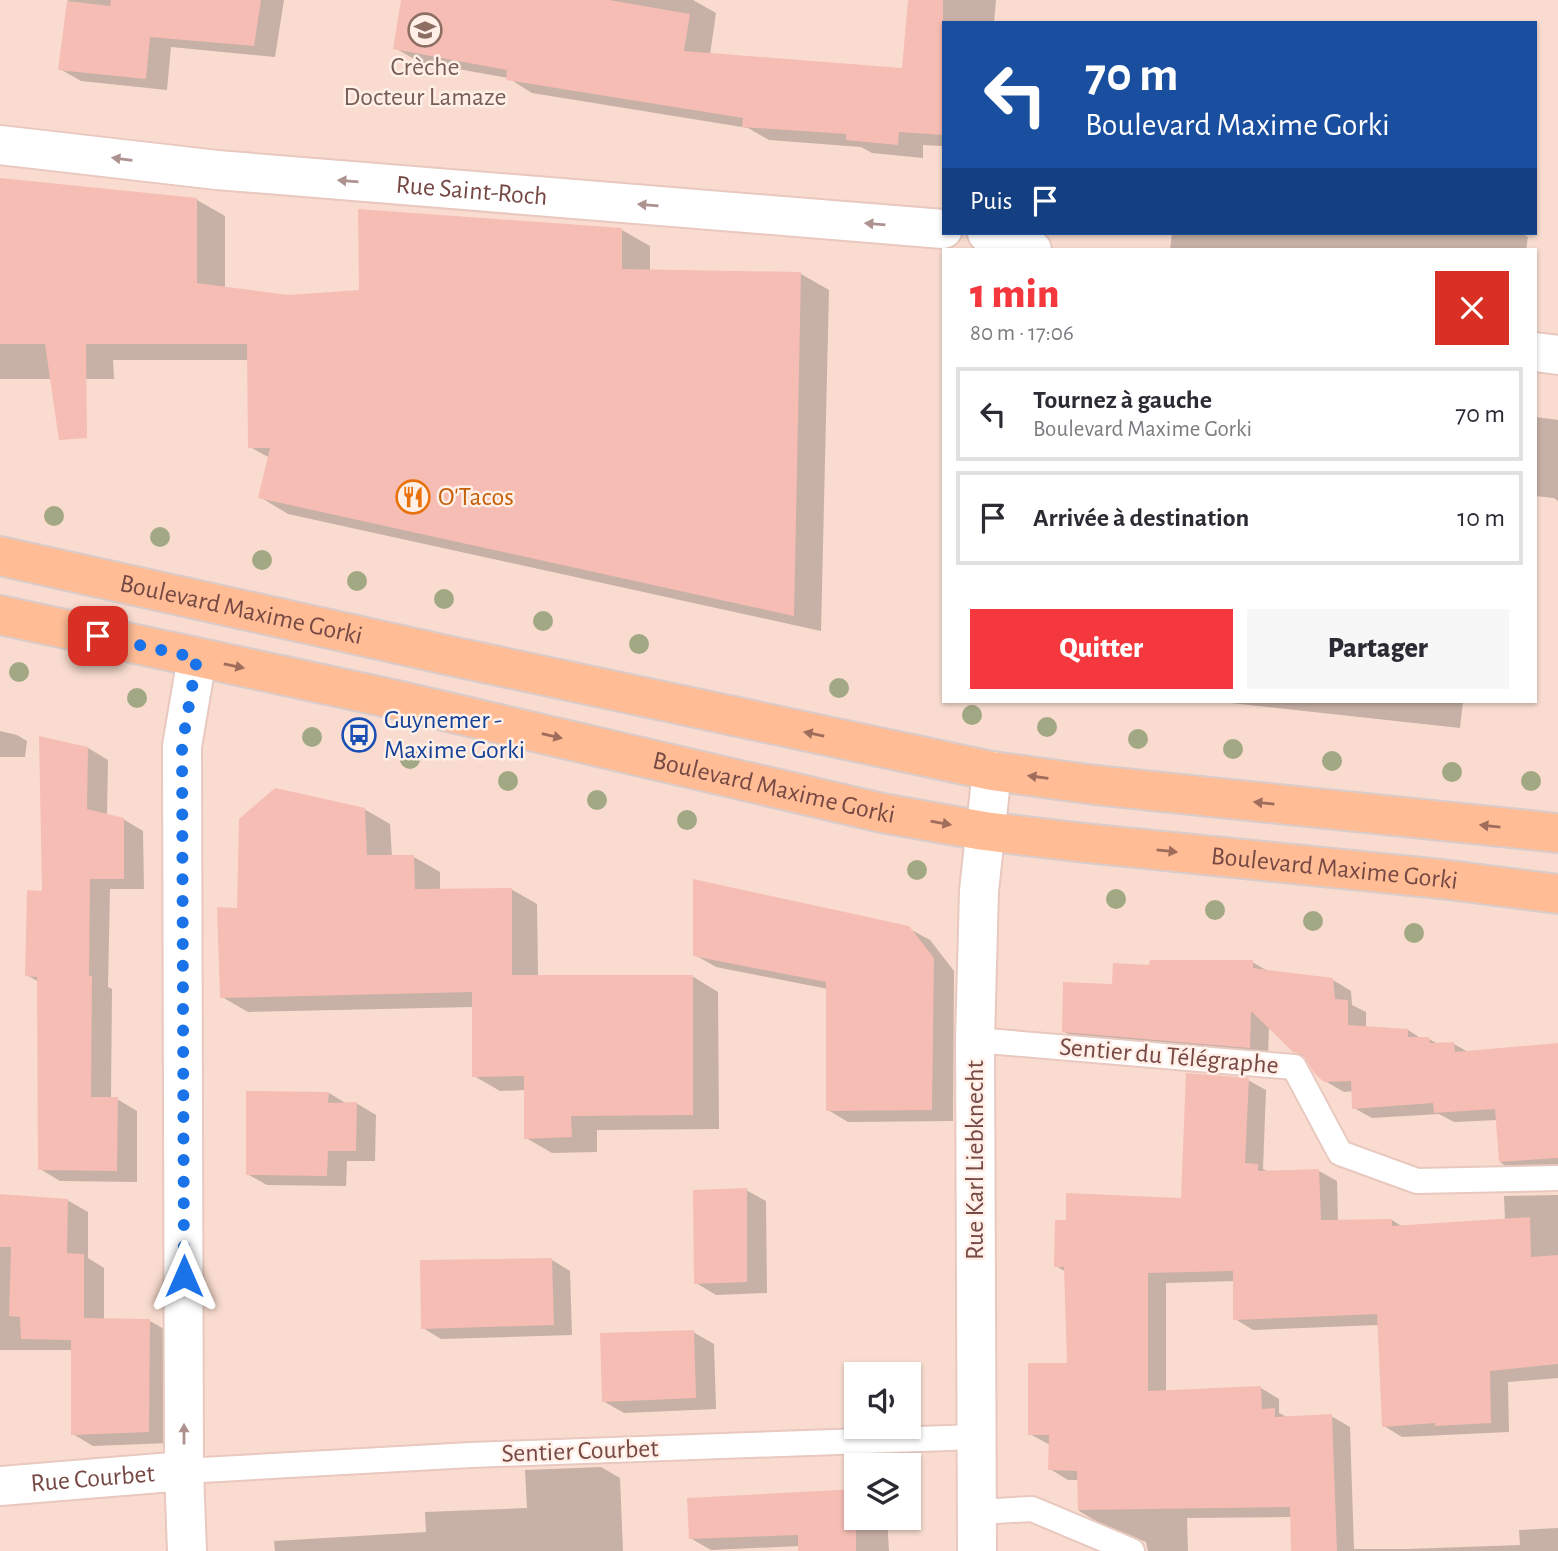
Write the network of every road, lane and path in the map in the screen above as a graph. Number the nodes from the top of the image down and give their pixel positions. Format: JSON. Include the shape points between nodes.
{"nodes":[{"id":1,"x":0,"y":145,"type":"edge"},
{"id":2,"x":942,"y":229,"type":"edge"},
{"id":3,"x":1002,"y":235,"type":"edge"},
{"id":4,"x":1028,"y":248,"type":"edge"},
{"id":5,"x":1537,"y":352,"type":"edge"},
{"id":6,"x":1558,"y":355,"type":"edge"},
{"id":7,"x":0,"y":556,"type":"edge"},
{"id":8,"x":0,"y":614,"type":"edge"},
{"id":9,"x":197,"y":658,"type":"junction"},
{"id":10,"x":992,"y":771,"type":"junction"},
{"id":11,"x":984,"y":831,"type":"junction"},
{"id":12,"x":1558,"y":832,"type":"edge"},
{"id":13,"x":1558,"y":894,"type":"edge"},
{"id":14,"x":975,"y":1040,"type":"junction"},
{"id":15,"x":1558,"y":1178,"type":"edge"},
{"id":16,"x":976,"y":1437,"type":"junction"},
{"id":17,"x":184,"y":1471,"type":"junction"},
{"id":18,"x":0,"y":1486,"type":"edge"},
{"id":19,"x":978,"y":1512,"type":"junction"},
{"id":20,"x":187,"y":1551,"type":"edge"},
{"id":21,"x":977,"y":1551,"type":"edge"},
{"id":22,"x":1132,"y":1551,"type":"edge"}],
"edges":[{"from":2,"to":1,"type":"street","name":"Rue Saint-Roch","one_way":true,"via":[[217,170]]},
{"from":3,"to":4,"type":"street"},
{"from":5,"to":6,"type":"street"},
{"from":10,"to":7,"type":"main road","name":"Boulevard Maxime Gorki","one_way":true},
{"from":8,"to":9,"type":"main road","name":"Boulevard Maxime Gorki"},
{"from":9,"to":11,"type":"main road","name":"Boulevard Maxime Gorki","one_way":true,"via":[[882,813]]},
{"from":17,"to":9,"type":"street","one_way":true,"via":[[182,746]]},
{"from":10,"to":11,"type":"street","name":"Rue Karl Liebknecht"},
{"from":12,"to":10,"type":"main road","name":"Boulevard Maxime Gorki","one_way":true},
{"from":11,"to":13,"type":"main road","name":"Boulevard Maxime Gorki","one_way":true},
{"from":11,"to":14,"type":"street","name":"Rue Karl Liebknecht"},
{"from":14,"to":15,"type":"lane","name":"Sentier du Télégraphe","via":[[1294,1067],[1340,1153],[1417,1181]]},
{"from":14,"to":16,"type":"street","name":"Rue Karl Liebknecht"},
{"from":16,"to":17,"type":"lane","name":"Sentier Courbet","via":[[471,1455]]},
{"from":16,"to":19,"type":"street","name":"Rue Karl Liebknecht"},
{"from":17,"to":18,"type":"street","name":"Rue Courbet"},
{"from":17,"to":20,"type":"street"},
{"from":19,"to":21,"type":"street","name":"Rue Karl Liebknecht"},
{"from":19,"to":22,"type":"lane","via":[[1032,1509]]}]}
